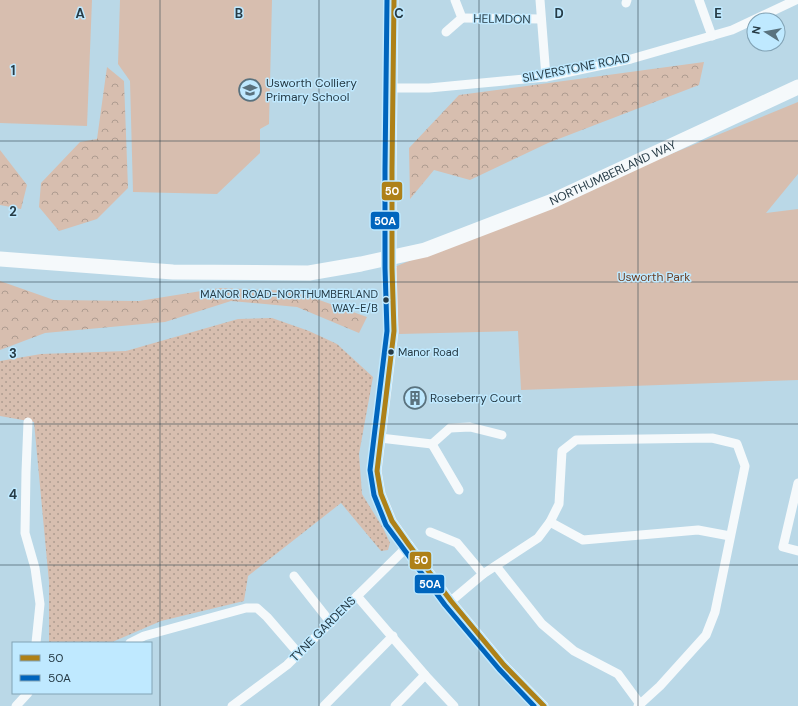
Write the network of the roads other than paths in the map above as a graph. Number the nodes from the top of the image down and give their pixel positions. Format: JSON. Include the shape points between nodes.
{"nodes":[{"id":1,"x":394,"y":0,"type":"edge"},
{"id":2,"x":455,"y":0,"type":"edge"},
{"id":3,"x":540,"y":0,"type":"edge"},
{"id":4,"x":699,"y":0,"type":"edge"},
{"id":5,"x":796,"y":0,"type":"edge"},
{"id":6,"x":462,"y":18,"type":"junction"},
{"id":7,"x":542,"y":19,"type":"junction"},
{"id":8,"x":446,"y":32,"type":"dead end"},
{"id":9,"x":712,"y":36,"type":"junction"},
{"id":10,"x":546,"y":77,"type":"junction"},
{"id":11,"x":798,"y":87,"type":"edge"},
{"id":12,"x":393,"y":88,"type":"junction"},
{"id":13,"x":0,"y":259,"type":"edge"},
{"id":14,"x":28,"y":422,"type":"dead end"},
{"id":15,"x":502,"y":435,"type":"dead end"},
{"id":16,"x":380,"y":438,"type":"junction"},
{"id":17,"x":432,"y":444,"type":"junction"},
{"id":18,"x":798,"y":482,"type":"edge"},
{"id":19,"x":459,"y":490,"type":"dead end"},
{"id":20,"x":550,"y":522,"type":"junction"},
{"id":21,"x":430,"y":532,"type":"dead end"},
{"id":22,"x":730,"y":536,"type":"junction"},
{"id":23,"x":409,"y":545,"type":"junction"},
{"id":24,"x":798,"y":551,"type":"edge"},
{"id":25,"x":496,"y":566,"type":"junction"},
{"id":26,"x":483,"y":574,"type":"junction"},
{"id":27,"x":294,"y":576,"type":"dead end"},
{"id":28,"x":357,"y":596,"type":"junction"},
{"id":29,"x":451,"y":601,"type":"junction"},
{"id":30,"x":331,"y":623,"type":"junction"},
{"id":31,"x":393,"y":636,"type":"junction"},
{"id":32,"x":36,"y":642,"type":"edge"},
{"id":33,"x":132,"y":642,"type":"edge"},
{"id":34,"x":300,"y":654,"type":"junction"},
{"id":35,"x":425,"y":675,"type":"junction"},
{"id":36,"x":27,"y":694,"type":"edge"},
{"id":37,"x":639,"y":705,"type":"edge"},
{"id":38,"x":16,"y":706,"type":"edge"},
{"id":39,"x":232,"y":706,"type":"edge"},
{"id":40,"x":324,"y":706,"type":"edge"},
{"id":41,"x":395,"y":706,"type":"edge"},
{"id":42,"x":454,"y":706,"type":"edge"},
{"id":43,"x":544,"y":706,"type":"edge"}],
"edges":[{"from":1,"to":12,"type":"street"},
{"from":2,"to":6,"type":"street","name":"HELMDON"},
{"from":3,"to":7,"type":"street","name":"HELMDON"},
{"from":4,"to":9,"type":"street"},
{"from":5,"to":9,"type":"street","name":"SILVERSTONE ROAD","via":[[732,30]]},
{"from":6,"to":7,"type":"street","name":"HELMDON"},
{"from":6,"to":8,"type":"street","name":"HELMDON"},
{"from":7,"to":10,"type":"street","name":"HELMDON"},
{"from":9,"to":10,"type":"street","name":"SILVERSTONE ROAD","via":[[631,59]]},
{"from":10,"to":12,"type":"street","name":"SILVERSTONE ROAD","via":[[429,88]]},
{"from":11,"to":13,"type":"main road","name":"NORTHUMBERLAND WAY","via":[[550,202],[425,250],[309,274],[174,272]]},
{"from":12,"to":16,"type":"street","via":[[394,331]]},
{"from":14,"to":32,"type":"street","via":[[25,533],[35,568],[40,604]]},
{"from":15,"to":17,"type":"street","via":[[470,427],[450,428]]},
{"from":16,"to":17,"type":"street"},
{"from":16,"to":23,"type":"street","via":[[377,471],[381,494],[392,521]]},
{"from":17,"to":19,"type":"street"},
{"from":18,"to":24,"type":"street","via":[[783,547]]},
{"from":20,"to":22,"type":"street","via":[[583,540],[698,530]]},
{"from":20,"to":22,"type":"street","via":[[559,504],[562,451],[576,440],[712,438],[737,444],[744,466]]},
{"from":20,"to":25,"type":"street","via":[[538,538]]},
{"from":21,"to":26,"type":"street","via":[[457,543]]},
{"from":22,"to":37,"type":"street","via":[[715,612],[706,635],[660,686]]},
{"from":23,"to":28,"type":"street","name":"TYNE GARDENS"},
{"from":23,"to":29,"type":"street"},
{"from":25,"to":26,"type":"street"},
{"from":25,"to":37,"type":"street","via":[[542,624],[574,652],[618,674]]},
{"from":26,"to":29,"type":"street"},
{"from":27,"to":30,"type":"street"},
{"from":28,"to":30,"type":"street","name":"TYNE GARDENS"},
{"from":28,"to":31,"type":"street"},
{"from":29,"to":43,"type":"street","via":[[504,665]]},
{"from":30,"to":34,"type":"street","name":"TYNE GARDENS"},
{"from":31,"to":35,"type":"street"},
{"from":31,"to":40,"type":"street"},
{"from":33,"to":34,"type":"street","via":[[144,636],[246,608],[257,608]]},
{"from":34,"to":39,"type":"street","name":"TYNE GARDENS"},
{"from":35,"to":41,"type":"street"},
{"from":35,"to":42,"type":"street"},
{"from":36,"to":38,"type":"street"}]}
